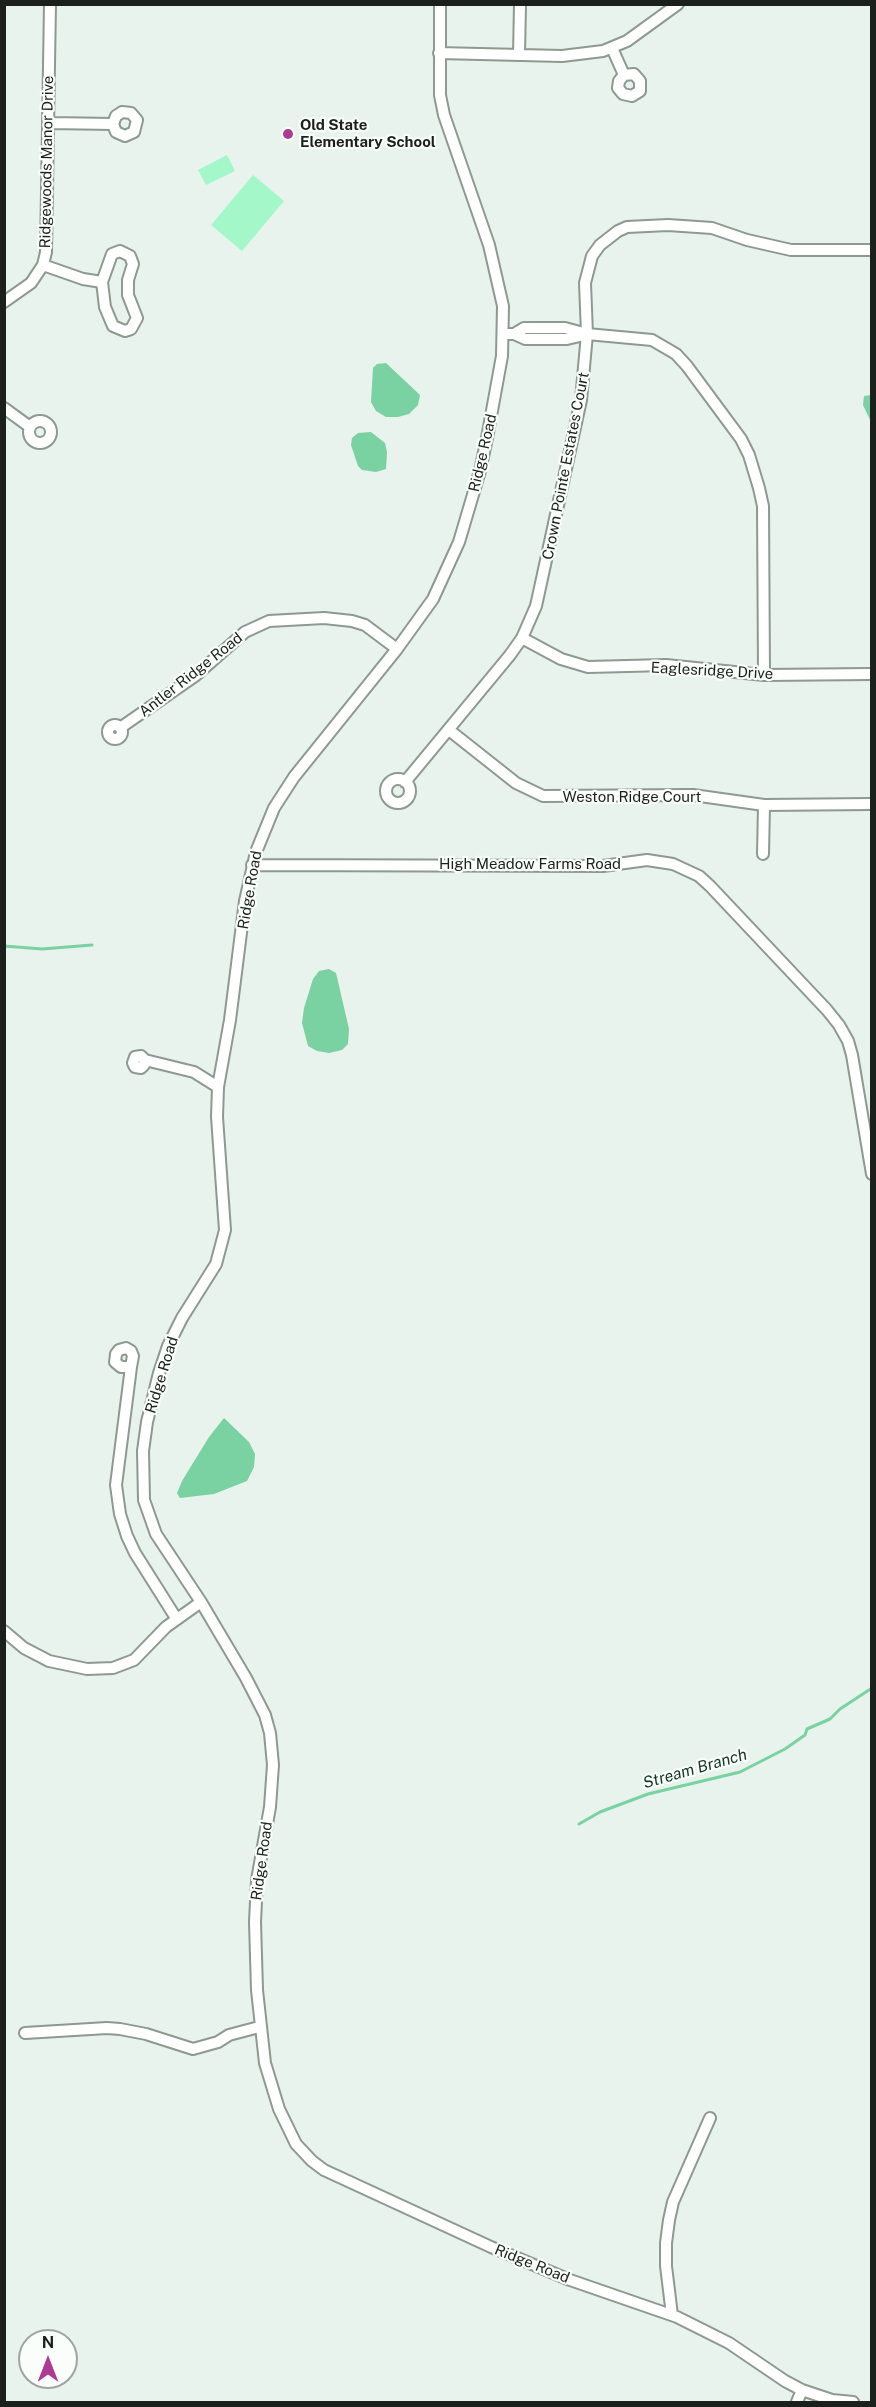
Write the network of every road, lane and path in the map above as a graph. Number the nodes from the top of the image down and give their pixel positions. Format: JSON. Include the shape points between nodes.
{"nodes":[{"id":1,"x":50,"y":4,"type":"edge"},
{"id":2,"x":440,"y":4,"type":"edge"},
{"id":3,"x":520,"y":4,"type":"edge"},
{"id":4,"x":678,"y":4,"type":"edge"},
{"id":5,"x":612,"y":48,"type":"junction"},
{"id":6,"x":439,"y":53,"type":"junction"},
{"id":7,"x":519,"y":55,"type":"junction"},
{"id":8,"x":624,"y":75,"type":"dead end"},
{"id":9,"x":50,"y":123,"type":"junction"},
{"id":10,"x":113,"y":124,"type":"dead end"},
{"id":11,"x":872,"y":250,"type":"edge"},
{"id":12,"x":43,"y":265,"type":"junction"},
{"id":13,"x":102,"y":282,"type":"junction"},
{"id":14,"x":4,"y":302,"type":"edge"},
{"id":15,"x":503,"y":334,"type":"junction"},
{"id":16,"x":587,"y":334,"type":"junction"},
{"id":17,"x":4,"y":408,"type":"edge"},
{"id":18,"x":30,"y":427,"type":"dead end"},
{"id":19,"x":522,"y":638,"type":"junction"},
{"id":20,"x":397,"y":649,"type":"junction"},
{"id":21,"x":872,"y":674,"type":"edge"},
{"id":22,"x":764,"y":675,"type":"junction"},
{"id":23,"x":120,"y":728,"type":"dead end"},
{"id":24,"x":449,"y":730,"type":"junction"},
{"id":25,"x":405,"y":782,"type":"dead end"},
{"id":26,"x":872,"y":804,"type":"edge"},
{"id":27,"x":764,"y":805,"type":"junction"},
{"id":28,"x":763,"y":854,"type":"dead end"},
{"id":29,"x":252,"y":865,"type":"junction"},
{"id":30,"x":145,"y":1060,"type":"dead end"},
{"id":31,"x":218,"y":1087,"type":"junction"},
{"id":32,"x":872,"y":1174,"type":"edge"},
{"id":33,"x":131,"y":1367,"type":"dead end"},
{"id":34,"x":201,"y":1602,"type":"junction"},
{"id":35,"x":176,"y":1618,"type":"junction"},
{"id":36,"x":4,"y":1631,"type":"edge"},
{"id":37,"x":259,"y":2027,"type":"junction"},
{"id":38,"x":25,"y":2033,"type":"dead end"},
{"id":39,"x":710,"y":2118,"type":"dead end"},
{"id":40,"x":672,"y":2315,"type":"junction"},
{"id":41,"x":802,"y":2390,"type":"junction"},
{"id":42,"x":797,"y":2403,"type":"edge"},
{"id":43,"x":853,"y":2403,"type":"edge"}],
"edges":[{"from":1,"to":9,"type":"street","name":"Ridgewoods Manor Drive"},
{"from":2,"to":6,"type":"street","name":"Ridge Road"},
{"from":3,"to":7,"type":"street"},
{"from":4,"to":5,"type":"street"},
{"from":5,"to":7,"type":"street","via":[[562,56]]},
{"from":5,"to":8,"type":"street"},
{"from":6,"to":7,"type":"street"},
{"from":6,"to":15,"type":"street","name":"Ridge Road","via":[[442,105],[492,255],[502,300]]},
{"from":9,"to":10,"type":"street"},
{"from":9,"to":12,"type":"street","name":"Ridgewoods Manor Drive","via":[[48,239]]},
{"from":11,"to":16,"type":"street","name":"Crown Pointe Estates Court","via":[[791,250],[698,226],[627,227],[608,238],[592,256],[585,283]]},
{"from":12,"to":13,"type":"street"},
{"from":12,"to":14,"type":"street","name":"Ridgewoods Manor Drive","via":[[31,283]]},
{"from":13,"to":13,"type":"street","via":[[105,307],[113,326],[131,329],[137,318],[128,295],[133,264],[130,256],[120,251],[112,254]]},
{"from":15,"to":16,"type":"street","via":[[514,334],[524,328],[565,328]]},
{"from":15,"to":20,"type":"street","name":"Ridge Road","via":[[487,438],[459,542],[433,599]]},
{"from":16,"to":19,"type":"street","name":"Crown Pointe Estates Court","via":[[581,400],[538,598]]},
{"from":16,"to":22,"type":"street","via":[[639,338],[664,345],[687,366],[741,439],[763,506]]},
{"from":17,"to":18,"type":"street"},
{"from":19,"to":22,"type":"street","name":"Eaglesridge Drive","via":[[561,659],[588,667],[682,666]]},
{"from":19,"to":24,"type":"street","name":"Crown Pointe Estates Court"},
{"from":20,"to":23,"type":"street","name":"Antler Ridge Road","via":[[365,625],[352,621],[269,621],[245,632],[195,675]]},
{"from":20,"to":29,"type":"street","name":"Ridge Road","via":[[294,777],[274,807]]},
{"from":21,"to":22,"type":"street","name":"Eaglesridge Drive"},
{"from":24,"to":25,"type":"street","name":"Crown Pointe Estates Court"},
{"from":24,"to":27,"type":"street","name":"Weston Ridge Court","via":[[516,783],[543,796],[693,795]]},
{"from":26,"to":27,"type":"street","name":"Weston Ridge Court"},
{"from":27,"to":28,"type":"street"},
{"from":29,"to":31,"type":"street","name":"Ridge Road"},
{"from":29,"to":32,"type":"street","name":"High Meadow Farms Road","via":[[603,866],[648,860],[667,862],[699,876],[839,1025],[852,1055]]},
{"from":30,"to":31,"type":"street","via":[[181,1067]]},
{"from":31,"to":34,"type":"street","name":"Ridge Road","via":[[224,1239],[216,1264],[168,1346],[149,1412],[142,1480],[149,1519]]},
{"from":33,"to":35,"type":"street","via":[[116,1485],[120,1514],[135,1553]]},
{"from":34,"to":35,"type":"street"},
{"from":34,"to":37,"type":"street","name":"Ridge Road","via":[[265,1715],[273,1747],[270,1807],[257,1880]]},
{"from":35,"to":36,"type":"street","via":[[134,1660],[101,1669],[49,1661],[24,1648]]},
{"from":37,"to":38,"type":"street","via":[[193,2049],[146,2034],[107,2028]]},
{"from":37,"to":40,"type":"street","name":"Ridge Road","via":[[265,2063],[287,2129],[303,2152],[324,2170],[559,2276]]},
{"from":39,"to":40,"type":"street","via":[[673,2202],[669,2220],[666,2266]]},
{"from":40,"to":41,"type":"street","name":"Ridge Road","via":[[704,2329]]},
{"from":41,"to":42,"type":"street"},
{"from":41,"to":43,"type":"street","name":"Ridge Road"}]}
